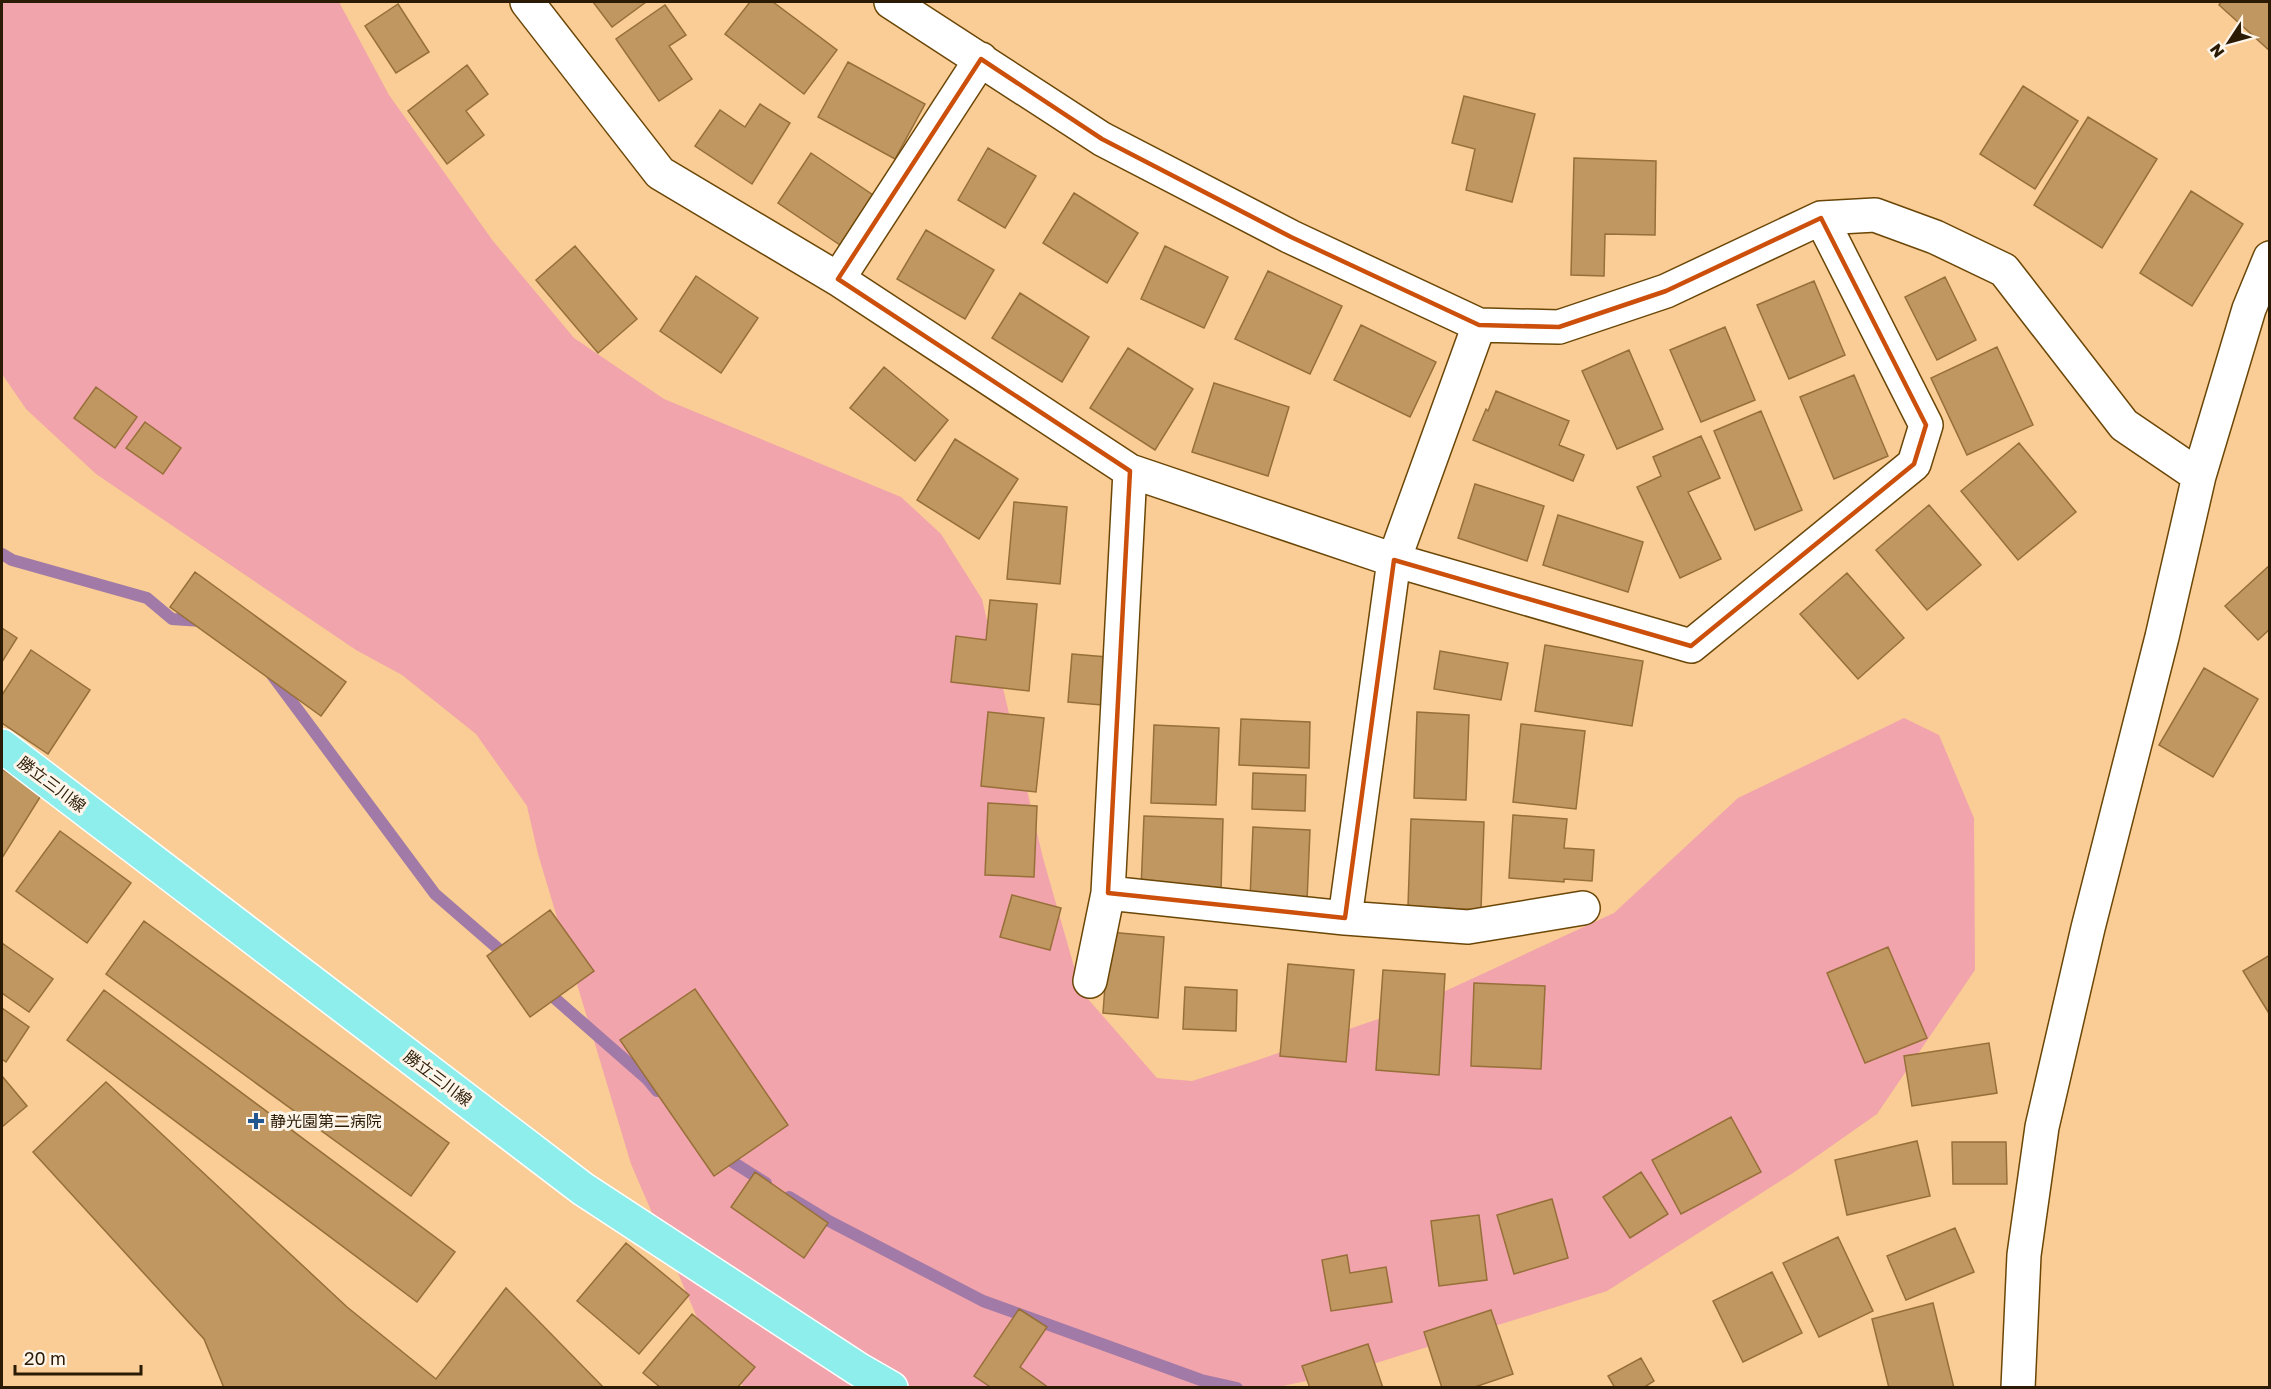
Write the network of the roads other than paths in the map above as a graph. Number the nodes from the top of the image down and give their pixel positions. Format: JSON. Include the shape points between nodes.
{"nodes":[{"id":1,"x":527,"y":2,"type":"edge"},
{"id":2,"x":891,"y":2,"type":"edge"},
{"id":3,"x":981,"y":59,"type":"junction"},
{"id":4,"x":1821,"y":218,"type":"junction"},
{"id":5,"x":2270,"y":258,"type":"edge"},
{"id":6,"x":838,"y":279,"type":"junction"},
{"id":7,"x":1479,"y":325,"type":"junction"},
{"id":8,"x":1130,"y":471,"type":"junction"},
{"id":9,"x":2199,"y":476,"type":"junction"},
{"id":10,"x":1394,"y":560,"type":"junction"},
{"id":11,"x":2,"y":746,"type":"edge"},
{"id":12,"x":1108,"y":893,"type":"junction"},
{"id":13,"x":1583,"y":908,"type":"dead end"},
{"id":14,"x":1346,"y":918,"type":"junction"},
{"id":15,"x":1090,"y":981,"type":"dead end"},
{"id":16,"x":891,"y":1388,"type":"edge"},
{"id":17,"x":2018,"y":1388,"type":"edge"}],
"edges":[{"from":1,"to":6,"type":"street","via":[[660,173]]},
{"from":2,"to":3,"type":"street"},
{"from":3,"to":6,"type":"street"},
{"from":3,"to":7,"type":"street","via":[[1102,139],[1291,237]]},
{"from":4,"to":7,"type":"street","via":[[1666,291],[1558,327]]},
{"from":4,"to":9,"type":"street","via":[[1875,215],[1935,237],[2004,270],[2124,425]]},
{"from":4,"to":10,"type":"street","via":[[1926,425],[1914,464],[1691,646]]},
{"from":5,"to":9,"type":"street","via":[[2249,309]]},
{"from":6,"to":8,"type":"street"},
{"from":7,"to":10,"type":"street"},
{"from":8,"to":10,"type":"street"},
{"from":8,"to":12,"type":"street"},
{"from":9,"to":17,"type":"street","via":[[2042,1127],[2024,1256]]},
{"from":10,"to":14,"type":"street"},
{"from":11,"to":16,"type":"main road","name":"勝立三川線","via":[[583,1189]]},
{"from":12,"to":14,"type":"street"},
{"from":12,"to":15,"type":"street"},
{"from":13,"to":14,"type":"street","via":[[1468,927]]}]}
